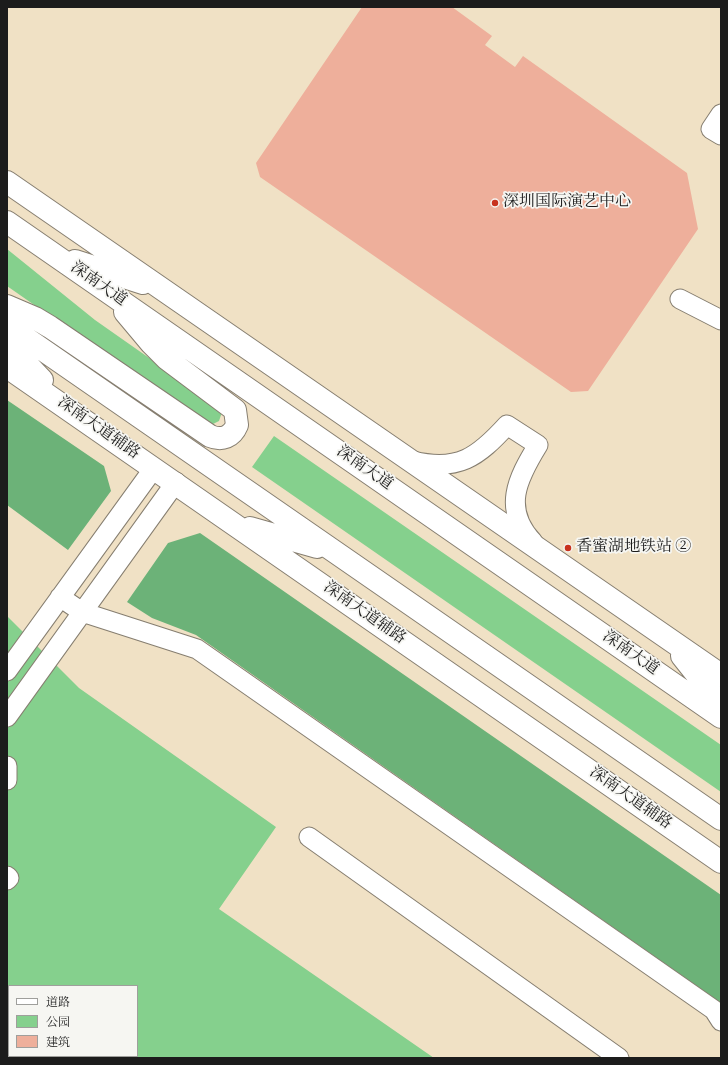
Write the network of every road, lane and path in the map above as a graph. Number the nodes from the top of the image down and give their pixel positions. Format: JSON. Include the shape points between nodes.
{"nodes":[{"id":1,"x":721,"y":114,"type":"edge"},
{"id":2,"x":721,"y":136,"type":"edge"},
{"id":3,"x":7,"y":182,"type":"edge"},
{"id":4,"x":7,"y":222,"type":"edge"},
{"id":5,"x":54,"y":254,"type":"junction"},
{"id":6,"x":97,"y":284,"type":"junction"},
{"id":7,"x":165,"y":290,"type":"junction"},
{"id":8,"x":680,"y":299,"type":"dead end"},
{"id":9,"x":7,"y":306,"type":"edge"},
{"id":10,"x":721,"y":320,"type":"edge"},
{"id":11,"x":7,"y":325,"type":"edge"},
{"id":12,"x":7,"y":342,"type":"edge"},
{"id":13,"x":7,"y":367,"type":"edge"},
{"id":14,"x":68,"y":408,"type":"junction"},
{"id":15,"x":413,"y":461,"type":"junction"},
{"id":16,"x":154,"y":468,"type":"junction"},
{"id":17,"x":176,"y":482,"type":"junction"},
{"id":18,"x":234,"y":523,"type":"junction"},
{"id":19,"x":536,"y":546,"type":"junction"},
{"id":20,"x":335,"y":552,"type":"junction"},
{"id":21,"x":60,"y":597,"type":"junction"},
{"id":22,"x":82,"y":612,"type":"junction"},
{"id":23,"x":664,"y":634,"type":"junction"},
{"id":24,"x":7,"y":671,"type":"edge"},
{"id":25,"x":721,"y":676,"type":"edge"},
{"id":26,"x":721,"y":705,"type":"edge"},
{"id":27,"x":7,"y":717,"type":"edge"},
{"id":28,"x":721,"y":717,"type":"edge"},
{"id":29,"x":7,"y":766,"type":"edge"},
{"id":30,"x":7,"y":780,"type":"edge"},
{"id":31,"x":721,"y":819,"type":"edge"},
{"id":32,"x":309,"y":838,"type":"dead end"},
{"id":33,"x":721,"y":862,"type":"edge"},
{"id":34,"x":7,"y":876,"type":"edge"},
{"id":35,"x":7,"y":880,"type":"edge"},
{"id":36,"x":721,"y":1021,"type":"edge"},
{"id":37,"x":619,"y":1058,"type":"edge"}],
"edges":[{"from":1,"to":2,"type":"street","via":[[711,129]]},
{"from":3,"to":7,"type":"main road"},
{"from":4,"to":5,"type":"main road","name":"深南大道"},
{"from":5,"to":6,"type":"main road","name":"深南大道"},
{"from":5,"to":7,"type":"main road"},
{"from":6,"to":9,"type":"main road","via":[[167,359],[232,406],[238,420],[232,434],[221,438],[210,436],[50,327]]},
{"from":6,"to":28,"type":"main road","name":"深南大道"},
{"from":7,"to":15,"type":"main road"},
{"from":8,"to":10,"type":"street"},
{"from":11,"to":20,"type":"main road"},
{"from":12,"to":14,"type":"main road"},
{"from":13,"to":14,"type":"main road","name":"深南大道辅路"},
{"from":14,"to":16,"type":"main road","name":"深南大道辅路"},
{"from":15,"to":19,"type":"main road"},
{"from":15,"to":19,"type":"street","via":[[440,465],[465,461],[485,448],[507,425],[538,445],[522,474],[515,501],[522,529]]},
{"from":16,"to":17,"type":"main road","name":"深南大道辅路"},
{"from":16,"to":21,"type":"street"},
{"from":17,"to":18,"type":"main road","name":"深南大道辅路"},
{"from":17,"to":22,"type":"street"},
{"from":18,"to":20,"type":"main road"},
{"from":18,"to":33,"type":"main road","name":"深南大道辅路"},
{"from":19,"to":23,"type":"main road"},
{"from":20,"to":31,"type":"main road"},
{"from":21,"to":22,"type":"street"},
{"from":21,"to":24,"type":"street"},
{"from":22,"to":27,"type":"street"},
{"from":22,"to":36,"type":"street","via":[[197,649],[714,1010]]},
{"from":23,"to":25,"type":"main road"},
{"from":23,"to":26,"type":"main road"},
{"from":29,"to":30,"type":"street"},
{"from":32,"to":37,"type":"street"},
{"from":34,"to":35,"type":"street"}]}
